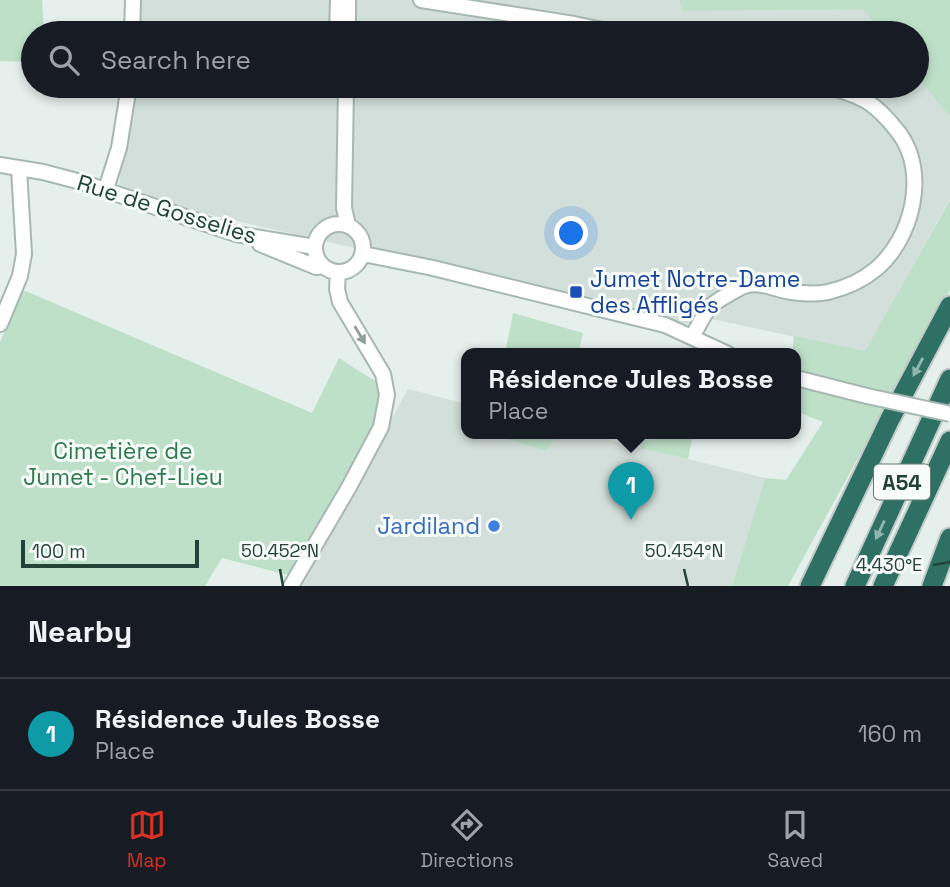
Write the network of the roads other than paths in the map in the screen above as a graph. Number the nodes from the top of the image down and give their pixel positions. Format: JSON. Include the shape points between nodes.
{"nodes":[{"id":1,"x":132,"y":0,"type":"edge"},
{"id":2,"x":338,"y":0,"type":"edge"},
{"id":3,"x":348,"y":0,"type":"edge"},
{"id":4,"x":421,"y":0,"type":"edge"},
{"id":5,"x":132,"y":21,"type":"edge"},
{"id":6,"x":337,"y":21,"type":"edge"},
{"id":7,"x":348,"y":21,"type":"edge"},
{"id":8,"x":555,"y":21,"type":"edge"},
{"id":9,"x":128,"y":98,"type":"edge"},
{"id":10,"x":337,"y":98,"type":"edge"},
{"id":11,"x":346,"y":98,"type":"edge"},
{"id":12,"x":862,"y":98,"type":"edge"},
{"id":13,"x":0,"y":165,"type":"edge"},
{"id":14,"x":19,"y":169,"type":"junction"},
{"id":15,"x":106,"y":189,"type":"junction"},
{"id":16,"x":332,"y":225,"type":"junction"},
{"id":17,"x":348,"y":225,"type":"junction"},
{"id":18,"x":236,"y":234,"type":"junction"},
{"id":19,"x":315,"y":247,"type":"junction"},
{"id":20,"x":363,"y":254,"type":"junction"},
{"id":21,"x":323,"y":265,"type":"junction"},
{"id":22,"x":338,"y":272,"type":"junction"},
{"id":23,"x":950,"y":306,"type":"edge"},
{"id":24,"x":0,"y":324,"type":"edge"},
{"id":25,"x":692,"y":337,"type":"junction"},
{"id":26,"x":715,"y":348,"type":"edge"},
{"id":27,"x":801,"y":379,"type":"edge"},
{"id":28,"x":950,"y":379,"type":"edge"},
{"id":29,"x":950,"y":414,"type":"edge"},
{"id":30,"x":950,"y":441,"type":"edge"},
{"id":31,"x":950,"y":538,"type":"edge"},
{"id":32,"x":291,"y":586,"type":"edge"},
{"id":33,"x":810,"y":586,"type":"edge"},
{"id":34,"x":855,"y":586,"type":"edge"},
{"id":35,"x":883,"y":586,"type":"edge"},
{"id":36,"x":932,"y":586,"type":"edge"}],
"edges":[{"from":1,"to":5,"type":"street"},
{"from":2,"to":6,"type":"street"},
{"from":3,"to":7,"type":"street"},
{"from":4,"to":8,"type":"street"},
{"from":9,"to":15,"type":"street"},
{"from":10,"to":16,"type":"street"},
{"from":11,"to":17,"type":"street","via":[[344,208]]},
{"from":12,"to":25,"type":"street","via":[[886,116],[904,139],[913,167],[914,195],[908,222],[894,248],[859,281],[826,293],[759,284],[743,287],[711,306]]},
{"from":13,"to":14,"type":"street","name":"Rue de Gosselies"},
{"from":14,"to":15,"type":"street","name":"Rue de Gosselies"},
{"from":14,"to":24,"type":"street","via":[[24,254]]},
{"from":15,"to":18,"type":"street","name":"Rue de Gosselies"},
{"from":16,"to":17,"type":"street"},
{"from":16,"to":19,"type":"street","via":[[320,232]]},
{"from":17,"to":20,"type":"street","via":[[359,233]]},
{"from":18,"to":19,"type":"street","name":"Rue de Gosselies"},
{"from":18,"to":21,"type":"street","via":[[316,267]]},
{"from":19,"to":21,"type":"street"},
{"from":20,"to":22,"type":"street","via":[[351,270]]},
{"from":20,"to":25,"type":"street","via":[[665,325]]},
{"from":21,"to":22,"type":"street"},
{"from":22,"to":32,"type":"street","one_way":true,"via":[[340,302],[383,374],[387,395],[381,427]]},
{"from":23,"to":33,"type":"highway","one_way":true},
{"from":25,"to":26,"type":"street"},
{"from":27,"to":29,"type":"street","bridge":true},
{"from":28,"to":34,"type":"highway","number":"A54","one_way":true},
{"from":30,"to":35,"type":"highway","number":"A54"},
{"from":31,"to":36,"type":"highway"}]}
